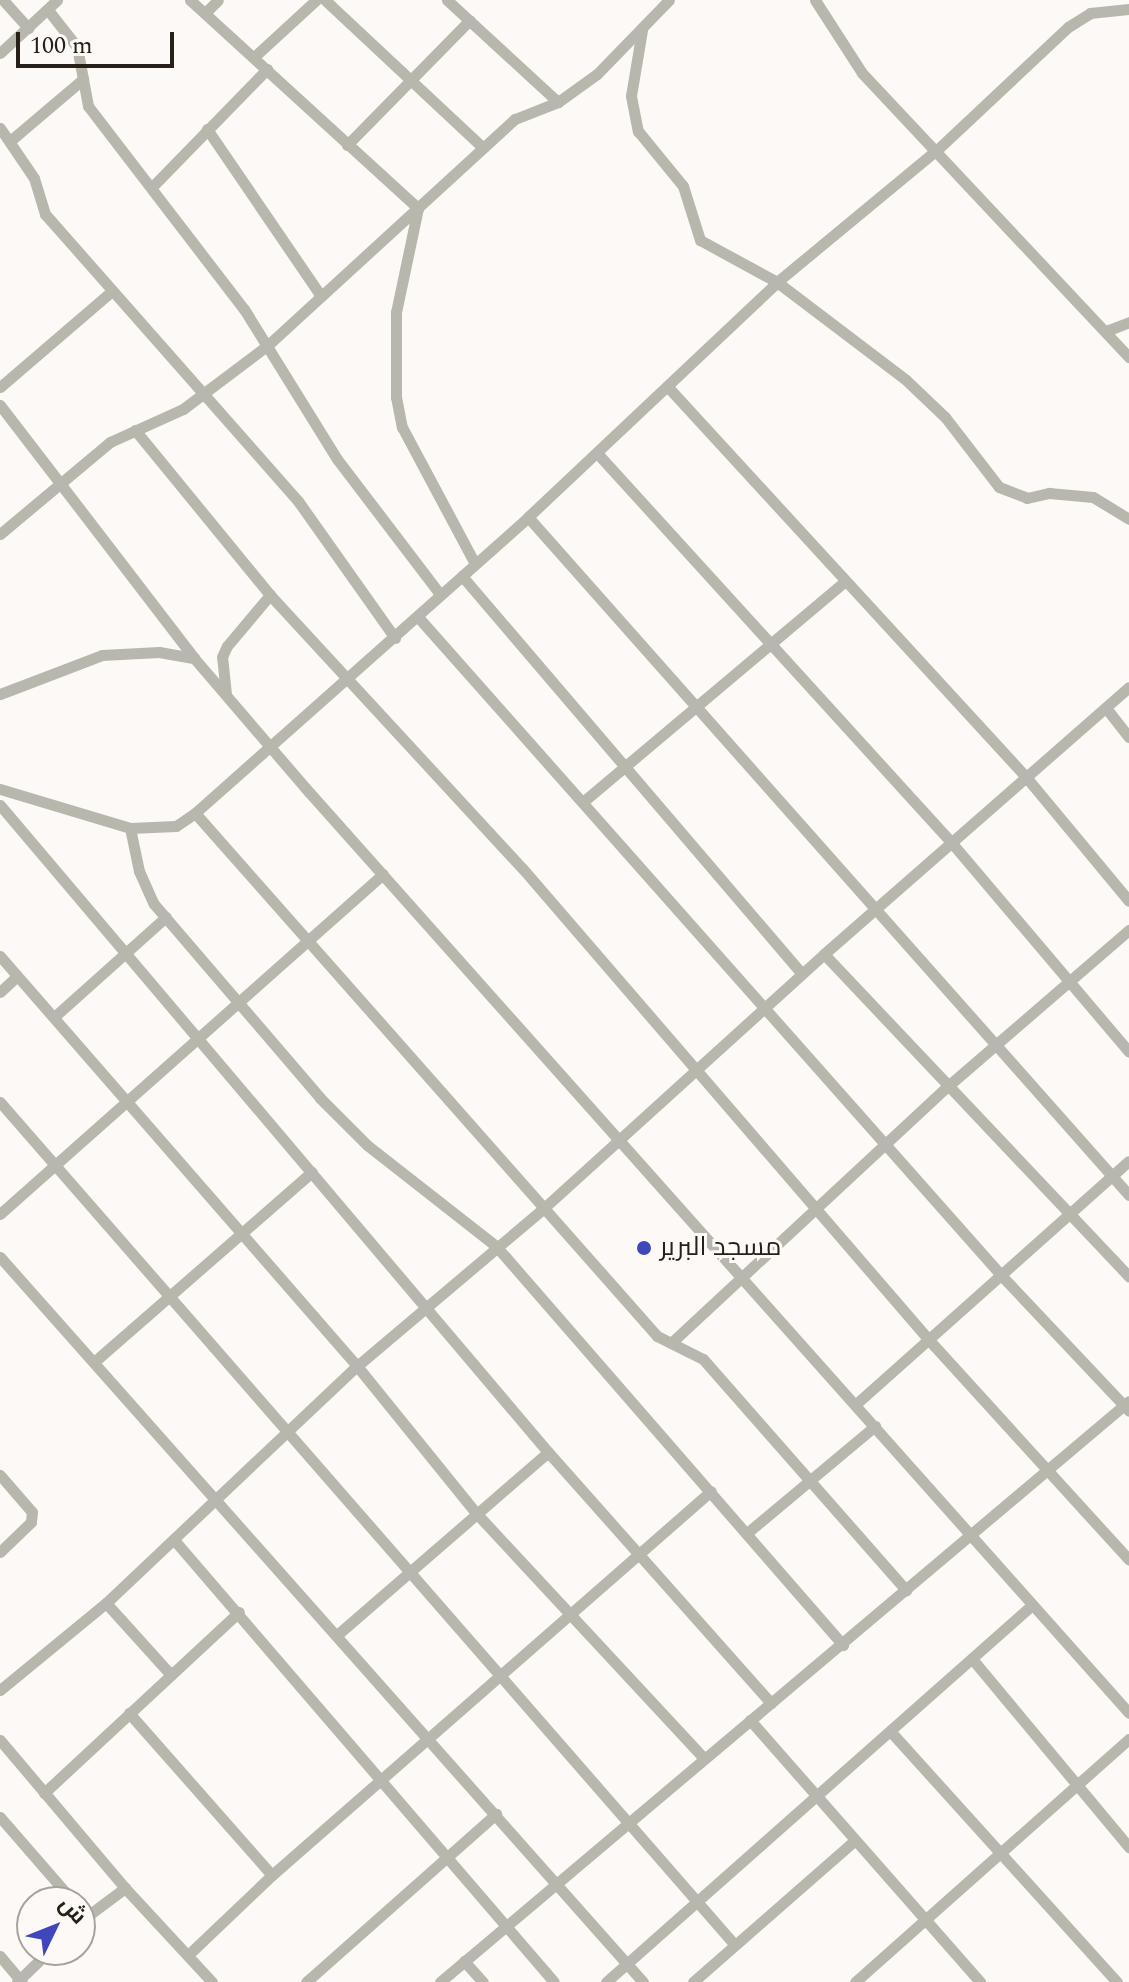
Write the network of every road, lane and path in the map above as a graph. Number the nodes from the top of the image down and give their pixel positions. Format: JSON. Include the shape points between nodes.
{"nodes":[{"id":1,"x":3,"y":0,"type":"edge"},
{"id":2,"x":57,"y":0,"type":"edge"},
{"id":3,"x":190,"y":0,"type":"edge"},
{"id":4,"x":218,"y":0,"type":"edge"},
{"id":5,"x":316,"y":0,"type":"edge"},
{"id":6,"x":325,"y":0,"type":"edge"},
{"id":7,"x":447,"y":0,"type":"edge"},
{"id":8,"x":669,"y":0,"type":"edge"},
{"id":9,"x":815,"y":0,"type":"edge"},
{"id":10,"x":1129,"y":9,"type":"edge"},
{"id":11,"x":48,"y":10,"type":"junction"},
{"id":12,"x":205,"y":13,"type":"junction"},
{"id":13,"x":470,"y":20,"type":"junction"},
{"id":14,"x":28,"y":28,"type":"junction"},
{"id":15,"x":642,"y":28,"type":"junction"},
{"id":16,"x":0,"y":53,"type":"edge"},
{"id":17,"x":254,"y":57,"type":"junction"},
{"id":18,"x":267,"y":69,"type":"junction"},
{"id":19,"x":83,"y":79,"type":"junction"},
{"id":20,"x":413,"y":82,"type":"junction"},
{"id":21,"x":558,"y":102,"type":"junction"},
{"id":22,"x":0,"y":128,"type":"edge"},
{"id":23,"x":207,"y":129,"type":"junction"},
{"id":24,"x":10,"y":141,"type":"junction"},
{"id":25,"x":347,"y":145,"type":"junction"},
{"id":26,"x":483,"y":148,"type":"junction"},
{"id":27,"x":938,"y":149,"type":"junction"},
{"id":28,"x":152,"y":187,"type":"junction"},
{"id":29,"x":418,"y":208,"type":"junction"},
{"id":30,"x":777,"y":282,"type":"junction"},
{"id":31,"x":112,"y":291,"type":"junction"},
{"id":32,"x":321,"y":296,"type":"junction"},
{"id":33,"x":1129,"y":322,"type":"edge"},
{"id":34,"x":1106,"y":331,"type":"junction"},
{"id":35,"x":268,"y":345,"type":"junction"},
{"id":36,"x":1129,"y":357,"type":"edge"},
{"id":37,"x":667,"y":386,"type":"junction"},
{"id":38,"x":0,"y":387,"type":"edge"},
{"id":39,"x":206,"y":391,"type":"junction"},
{"id":40,"x":0,"y":405,"type":"edge"},
{"id":41,"x":135,"y":430,"type":"junction"},
{"id":42,"x":597,"y":453,"type":"junction"},
{"id":43,"x":61,"y":482,"type":"junction"},
{"id":44,"x":528,"y":517,"type":"junction"},
{"id":45,"x":1129,"y":519,"type":"edge"},
{"id":46,"x":1,"y":530,"type":"edge"},
{"id":47,"x":475,"y":564,"type":"junction"},
{"id":48,"x":462,"y":576,"type":"junction"},
{"id":49,"x":845,"y":581,"type":"junction"},
{"id":50,"x":440,"y":594,"type":"junction"},
{"id":51,"x":270,"y":595,"type":"junction"},
{"id":52,"x":418,"y":617,"type":"junction"},
{"id":53,"x":395,"y":638,"type":"junction"},
{"id":54,"x":772,"y":642,"type":"junction"},
{"id":55,"x":194,"y":658,"type":"junction"},
{"id":56,"x":350,"y":679,"type":"junction"},
{"id":57,"x":1129,"y":687,"type":"edge"},
{"id":58,"x":0,"y":694,"type":"edge"},
{"id":59,"x":226,"y":694,"type":"junction"},
{"id":60,"x":699,"y":704,"type":"junction"},
{"id":61,"x":1106,"y":708,"type":"junction"},
{"id":62,"x":1129,"y":737,"type":"edge"},
{"id":63,"x":270,"y":745,"type":"junction"},
{"id":64,"x":626,"y":766,"type":"junction"},
{"id":65,"x":1026,"y":777,"type":"junction"},
{"id":66,"x":0,"y":789,"type":"edge"},
{"id":67,"x":584,"y":801,"type":"junction"},
{"id":68,"x":0,"y":805,"type":"edge"},
{"id":69,"x":195,"y":813,"type":"junction"},
{"id":70,"x":130,"y":828,"type":"junction"},
{"id":71,"x":951,"y":842,"type":"junction"},
{"id":72,"x":383,"y":874,"type":"junction"},
{"id":73,"x":1129,"y":901,"type":"edge"},
{"id":74,"x":877,"y":908,"type":"junction"},
{"id":75,"x":166,"y":917,"type":"junction"},
{"id":76,"x":1129,"y":930,"type":"edge"},
{"id":77,"x":306,"y":942,"type":"junction"},
{"id":78,"x":125,"y":954,"type":"junction"},
{"id":79,"x":824,"y":954,"type":"junction"},
{"id":80,"x":0,"y":956,"type":"edge"},
{"id":81,"x":802,"y":974,"type":"junction"},
{"id":82,"x":17,"y":976,"type":"junction"},
{"id":83,"x":1071,"y":981,"type":"junction"},
{"id":84,"x":0,"y":992,"type":"edge"},
{"id":85,"x":239,"y":1002,"type":"junction"},
{"id":86,"x":765,"y":1006,"type":"junction"},
{"id":87,"x":54,"y":1017,"type":"junction"},
{"id":88,"x":198,"y":1040,"type":"junction"},
{"id":89,"x":996,"y":1045,"type":"junction"},
{"id":90,"x":1129,"y":1052,"type":"edge"},
{"id":91,"x":694,"y":1069,"type":"junction"},
{"id":92,"x":948,"y":1086,"type":"junction"},
{"id":93,"x":127,"y":1101,"type":"junction"},
{"id":94,"x":0,"y":1102,"type":"edge"},
{"id":95,"x":618,"y":1138,"type":"junction"},
{"id":96,"x":886,"y":1142,"type":"junction"},
{"id":97,"x":1129,"y":1161,"type":"edge"},
{"id":98,"x":54,"y":1164,"type":"junction"},
{"id":99,"x":312,"y":1172,"type":"junction"},
{"id":100,"x":1112,"y":1176,"type":"junction"},
{"id":101,"x":1129,"y":1195,"type":"edge"},
{"id":102,"x":545,"y":1207,"type":"junction"},
{"id":103,"x":816,"y":1207,"type":"junction"},
{"id":104,"x":1071,"y":1213,"type":"junction"},
{"id":105,"x":0,"y":1214,"type":"edge"},
{"id":106,"x":242,"y":1231,"type":"junction"},
{"id":107,"x":496,"y":1246,"type":"junction"},
{"id":108,"x":0,"y":1257,"type":"edge"},
{"id":109,"x":1000,"y":1274,"type":"junction"},
{"id":110,"x":743,"y":1275,"type":"junction"},
{"id":111,"x":1129,"y":1276,"type":"edge"},
{"id":112,"x":171,"y":1295,"type":"junction"},
{"id":113,"x":426,"y":1307,"type":"junction"},
{"id":114,"x":929,"y":1340,"type":"junction"},
{"id":115,"x":671,"y":1343,"type":"junction"},
{"id":116,"x":94,"y":1362,"type":"junction"},
{"id":117,"x":357,"y":1366,"type":"junction"},
{"id":118,"x":856,"y":1404,"type":"junction"},
{"id":119,"x":1127,"y":1406,"type":"edge"},
{"id":120,"x":875,"y":1426,"type":"junction"},
{"id":121,"x":288,"y":1431,"type":"junction"},
{"id":122,"x":548,"y":1452,"type":"junction"},
{"id":123,"x":1046,"y":1471,"type":"junction"},
{"id":124,"x":0,"y":1475,"type":"edge"},
{"id":125,"x":806,"y":1482,"type":"junction"},
{"id":126,"x":711,"y":1491,"type":"junction"},
{"id":127,"x":216,"y":1498,"type":"junction"},
{"id":128,"x":477,"y":1514,"type":"junction"},
{"id":129,"x":747,"y":1533,"type":"junction"},
{"id":130,"x":970,"y":1536,"type":"junction"},
{"id":131,"x":175,"y":1541,"type":"junction"},
{"id":132,"x":0,"y":1552,"type":"edge"},
{"id":133,"x":638,"y":1555,"type":"junction"},
{"id":134,"x":1129,"y":1560,"type":"edge"},
{"id":135,"x":410,"y":1570,"type":"junction"},
{"id":136,"x":906,"y":1590,"type":"junction"},
{"id":137,"x":106,"y":1603,"type":"junction"},
{"id":138,"x":1032,"y":1605,"type":"junction"},
{"id":139,"x":239,"y":1612,"type":"junction"},
{"id":140,"x":566,"y":1614,"type":"junction"},
{"id":141,"x":337,"y":1635,"type":"junction"},
{"id":142,"x":843,"y":1645,"type":"junction"},
{"id":143,"x":973,"y":1660,"type":"junction"},
{"id":144,"x":171,"y":1675,"type":"junction"},
{"id":145,"x":498,"y":1678,"type":"junction"},
{"id":146,"x":0,"y":1690,"type":"edge"},
{"id":147,"x":771,"y":1703,"type":"junction"},
{"id":148,"x":129,"y":1713,"type":"junction"},
{"id":149,"x":1129,"y":1713,"type":"edge"},
{"id":150,"x":750,"y":1720,"type":"junction"},
{"id":151,"x":891,"y":1732,"type":"junction"},
{"id":152,"x":429,"y":1738,"type":"junction"},
{"id":153,"x":1129,"y":1739,"type":"edge"},
{"id":154,"x":0,"y":1740,"type":"edge"},
{"id":155,"x":702,"y":1756,"type":"junction"},
{"id":156,"x":383,"y":1781,"type":"junction"},
{"id":157,"x":1076,"y":1786,"type":"junction"},
{"id":158,"x":44,"y":1793,"type":"junction"},
{"id":159,"x":818,"y":1797,"type":"junction"},
{"id":160,"x":496,"y":1814,"type":"junction"},
{"id":161,"x":0,"y":1817,"type":"edge"},
{"id":162,"x":626,"y":1823,"type":"junction"},
{"id":163,"x":855,"y":1840,"type":"junction"},
{"id":164,"x":1129,"y":1847,"type":"edge"},
{"id":165,"x":999,"y":1854,"type":"junction"},
{"id":166,"x":445,"y":1858,"type":"junction"},
{"id":167,"x":272,"y":1875,"type":"junction"},
{"id":168,"x":557,"y":1882,"type":"junction"},
{"id":169,"x":60,"y":1886,"type":"edge"},
{"id":170,"x":125,"y":1888,"type":"junction"},
{"id":171,"x":697,"y":1902,"type":"junction"},
{"id":172,"x":96,"y":1907,"type":"edge"},
{"id":173,"x":925,"y":1919,"type":"junction"},
{"id":174,"x":505,"y":1927,"type":"junction"},
{"id":175,"x":735,"y":1945,"type":"junction"},
{"id":176,"x":188,"y":1955,"type":"junction"},
{"id":177,"x":0,"y":1956,"type":"edge"},
{"id":178,"x":464,"y":1961,"type":"junction"},
{"id":179,"x":627,"y":1963,"type":"junction"},
{"id":180,"x":34,"y":1966,"type":"edge"},
{"id":181,"x":19,"y":1981,"type":"edge"},
{"id":182,"x":857,"y":1981,"type":"edge"},
{"id":183,"x":212,"y":1982,"type":"edge"},
{"id":184,"x":306,"y":1982,"type":"edge"},
{"id":185,"x":440,"y":1982,"type":"edge"},
{"id":186,"x":483,"y":1982,"type":"edge"},
{"id":187,"x":554,"y":1982,"type":"edge"},
{"id":188,"x":606,"y":1982,"type":"edge"},
{"id":189,"x":643,"y":1982,"type":"edge"},
{"id":190,"x":693,"y":1982,"type":"edge"},
{"id":191,"x":980,"y":1982,"type":"edge"},
{"id":192,"x":1117,"y":1982,"type":"edge"}],
"edges":[{"from":1,"to":14,"type":"street"},
{"from":2,"to":11,"type":"street"},
{"from":3,"to":12,"type":"street"},
{"from":4,"to":12,"type":"street"},
{"from":5,"to":17,"type":"street"},
{"from":6,"to":20,"type":"street"},
{"from":7,"to":13,"type":"street"},
{"from":8,"to":15,"type":"street"},
{"from":9,"to":27,"type":"street","via":[[862,73]]},
{"from":10,"to":27,"type":"street","via":[[1090,13],[1068,27]]},
{"from":11,"to":14,"type":"street"},
{"from":11,"to":19,"type":"street","via":[[77,47]]},
{"from":12,"to":17,"type":"street"},
{"from":13,"to":20,"type":"street"},
{"from":13,"to":21,"type":"street"},
{"from":14,"to":16,"type":"street"},
{"from":15,"to":21,"type":"street","via":[[597,74]]},
{"from":15,"to":30,"type":"street","via":[[631,96],[638,131],[683,186],[700,240]]},
{"from":17,"to":18,"type":"street"},
{"from":18,"to":23,"type":"street"},
{"from":18,"to":25,"type":"street"},
{"from":19,"to":24,"type":"street"},
{"from":19,"to":28,"type":"street","via":[[88,106]]},
{"from":20,"to":25,"type":"street"},
{"from":20,"to":26,"type":"street"},
{"from":21,"to":26,"type":"street","via":[[515,119]]},
{"from":22,"to":24,"type":"street"},
{"from":23,"to":28,"type":"street"},
{"from":23,"to":32,"type":"street"},
{"from":24,"to":31,"type":"street","via":[[34,178],[45,214]]},
{"from":25,"to":29,"type":"street"},
{"from":26,"to":29,"type":"street"},
{"from":27,"to":30,"type":"street"},
{"from":27,"to":34,"type":"street","via":[[1023,247]]},
{"from":28,"to":35,"type":"street"},
{"from":29,"to":32,"type":"street"},
{"from":29,"to":47,"type":"street","via":[[396,312],[396,397],[402,427]]},
{"from":30,"to":37,"type":"street"},
{"from":30,"to":45,"type":"street","via":[[906,380],[945,417],[999,487],[1027,498],[1049,493],[1093,497]]},
{"from":31,"to":38,"type":"street"},
{"from":31,"to":39,"type":"street"},
{"from":32,"to":35,"type":"street"},
{"from":33,"to":34,"type":"street"},
{"from":34,"to":36,"type":"street"},
{"from":35,"to":39,"type":"street"},
{"from":35,"to":50,"type":"street","via":[[337,459]]},
{"from":37,"to":42,"type":"street"},
{"from":37,"to":49,"type":"street"},
{"from":39,"to":41,"type":"street","via":[[183,409]]},
{"from":39,"to":53,"type":"street","via":[[298,501]]},
{"from":40,"to":43,"type":"street"},
{"from":41,"to":43,"type":"street","via":[[110,442]]},
{"from":41,"to":51,"type":"street"},
{"from":42,"to":44,"type":"street"},
{"from":42,"to":54,"type":"street"},
{"from":43,"to":46,"type":"street"},
{"from":43,"to":55,"type":"street"},
{"from":44,"to":47,"type":"street"},
{"from":44,"to":60,"type":"street"},
{"from":47,"to":48,"type":"street"},
{"from":48,"to":50,"type":"street"},
{"from":48,"to":64,"type":"street"},
{"from":49,"to":54,"type":"street"},
{"from":49,"to":65,"type":"street"},
{"from":50,"to":52,"type":"street"},
{"from":51,"to":56,"type":"street"},
{"from":51,"to":59,"type":"street","via":[[222,657]]},
{"from":52,"to":53,"type":"street"},
{"from":52,"to":67,"type":"street"},
{"from":53,"to":56,"type":"street"},
{"from":54,"to":60,"type":"street"},
{"from":54,"to":71,"type":"street"},
{"from":55,"to":58,"type":"street","via":[[159,652],[102,655]]},
{"from":55,"to":59,"type":"street"},
{"from":56,"to":63,"type":"street"},
{"from":56,"to":91,"type":"street"},
{"from":57,"to":61,"type":"street"},
{"from":59,"to":63,"type":"street"},
{"from":60,"to":64,"type":"street"},
{"from":60,"to":74,"type":"street"},
{"from":61,"to":62,"type":"street"},
{"from":61,"to":65,"type":"street"},
{"from":63,"to":69,"type":"street"},
{"from":63,"to":72,"type":"street"},
{"from":64,"to":67,"type":"street"},
{"from":64,"to":81,"type":"street"},
{"from":65,"to":71,"type":"street"},
{"from":65,"to":73,"type":"street"},
{"from":66,"to":70,"type":"street"},
{"from":67,"to":86,"type":"street"},
{"from":68,"to":78,"type":"street"},
{"from":69,"to":70,"type":"street","via":[[176,826]]},
{"from":69,"to":77,"type":"street"},
{"from":70,"to":75,"type":"street","via":[[139,871]]},
{"from":71,"to":74,"type":"street"},
{"from":71,"to":83,"type":"street"},
{"from":72,"to":77,"type":"street"},
{"from":72,"to":95,"type":"street"},
{"from":74,"to":79,"type":"street"},
{"from":74,"to":89,"type":"street"},
{"from":75,"to":78,"type":"street"},
{"from":75,"to":85,"type":"street"},
{"from":76,"to":83,"type":"street"},
{"from":77,"to":85,"type":"street"},
{"from":77,"to":102,"type":"street"},
{"from":78,"to":87,"type":"street"},
{"from":78,"to":88,"type":"street"},
{"from":79,"to":81,"type":"street"},
{"from":79,"to":92,"type":"street"},
{"from":80,"to":82,"type":"street"},
{"from":81,"to":86,"type":"street"},
{"from":82,"to":84,"type":"street"},
{"from":82,"to":87,"type":"street"},
{"from":83,"to":89,"type":"street"},
{"from":83,"to":90,"type":"street"},
{"from":85,"to":88,"type":"street"},
{"from":85,"to":107,"type":"street","via":[[367,1145]]},
{"from":86,"to":91,"type":"street"},
{"from":86,"to":96,"type":"street"},
{"from":87,"to":93,"type":"street"},
{"from":88,"to":93,"type":"street"},
{"from":88,"to":99,"type":"street"},
{"from":89,"to":92,"type":"street"},
{"from":89,"to":100,"type":"street"},
{"from":91,"to":95,"type":"street"},
{"from":91,"to":103,"type":"street"},
{"from":92,"to":96,"type":"street"},
{"from":92,"to":104,"type":"street"},
{"from":93,"to":98,"type":"street"},
{"from":93,"to":106,"type":"street"},
{"from":94,"to":98,"type":"street"},
{"from":95,"to":102,"type":"street"},
{"from":95,"to":110,"type":"street"},
{"from":96,"to":103,"type":"street"},
{"from":96,"to":109,"type":"street"},
{"from":97,"to":100,"type":"street"},
{"from":98,"to":105,"type":"street"},
{"from":98,"to":112,"type":"street"},
{"from":99,"to":106,"type":"street"},
{"from":99,"to":113,"type":"street"},
{"from":100,"to":101,"type":"street"},
{"from":100,"to":104,"type":"street"},
{"from":102,"to":107,"type":"street"},
{"from":102,"to":115,"type":"street","via":[[657,1336]]},
{"from":103,"to":110,"type":"street"},
{"from":103,"to":114,"type":"street"},
{"from":104,"to":109,"type":"street"},
{"from":104,"to":111,"type":"street"},
{"from":106,"to":112,"type":"street"},
{"from":106,"to":117,"type":"street"},
{"from":107,"to":113,"type":"street"},
{"from":107,"to":126,"type":"street"},
{"from":108,"to":116,"type":"street"},
{"from":109,"to":114,"type":"street"},
{"from":109,"to":119,"type":"street"},
{"from":110,"to":115,"type":"street"},
{"from":110,"to":118,"type":"street"},
{"from":112,"to":116,"type":"street"},
{"from":112,"to":121,"type":"street"},
{"from":113,"to":117,"type":"street"},
{"from":113,"to":122,"type":"street"},
{"from":114,"to":118,"type":"street"},
{"from":114,"to":123,"type":"street"},
{"from":115,"to":125,"type":"street","via":[[703,1359]]},
{"from":116,"to":127,"type":"street"},
{"from":117,"to":121,"type":"street"},
{"from":117,"to":128,"type":"street"},
{"from":118,"to":120,"type":"street"},
{"from":119,"to":123,"type":"street"},
{"from":120,"to":125,"type":"street"},
{"from":120,"to":130,"type":"street"},
{"from":121,"to":127,"type":"street"},
{"from":121,"to":135,"type":"street"},
{"from":122,"to":128,"type":"street"},
{"from":122,"to":133,"type":"street"},
{"from":123,"to":130,"type":"street"},
{"from":123,"to":134,"type":"street"},
{"from":124,"to":132,"type":"street","via":[[32,1512],[31,1522]]},
{"from":125,"to":129,"type":"street"},
{"from":125,"to":136,"type":"street"},
{"from":126,"to":129,"type":"street"},
{"from":126,"to":133,"type":"street"},
{"from":127,"to":131,"type":"street"},
{"from":127,"to":141,"type":"street"},
{"from":128,"to":135,"type":"street"},
{"from":128,"to":140,"type":"street"},
{"from":129,"to":142,"type":"street"},
{"from":130,"to":136,"type":"street"},
{"from":130,"to":138,"type":"street"},
{"from":131,"to":137,"type":"street"},
{"from":131,"to":139,"type":"street"},
{"from":133,"to":140,"type":"street"},
{"from":133,"to":147,"type":"street"},
{"from":135,"to":141,"type":"street"},
{"from":135,"to":145,"type":"street"},
{"from":136,"to":142,"type":"street"},
{"from":137,"to":144,"type":"street"},
{"from":137,"to":146,"type":"street"},
{"from":138,"to":143,"type":"street"},
{"from":138,"to":149,"type":"street"},
{"from":139,"to":144,"type":"street"},
{"from":139,"to":156,"type":"street"},
{"from":140,"to":145,"type":"street"},
{"from":140,"to":155,"type":"street"},
{"from":141,"to":152,"type":"street"},
{"from":142,"to":147,"type":"street"},
{"from":143,"to":151,"type":"street"},
{"from":143,"to":157,"type":"street"},
{"from":144,"to":148,"type":"street"},
{"from":145,"to":152,"type":"street"},
{"from":145,"to":162,"type":"street"},
{"from":147,"to":150,"type":"street"},
{"from":148,"to":158,"type":"street"},
{"from":148,"to":167,"type":"street"},
{"from":150,"to":155,"type":"street"},
{"from":150,"to":159,"type":"street"},
{"from":151,"to":159,"type":"street"},
{"from":151,"to":165,"type":"street"},
{"from":152,"to":156,"type":"street"},
{"from":152,"to":160,"type":"street"},
{"from":153,"to":157,"type":"street"},
{"from":154,"to":158,"type":"street"},
{"from":155,"to":162,"type":"street"},
{"from":156,"to":166,"type":"street"},
{"from":156,"to":167,"type":"street"},
{"from":157,"to":164,"type":"street"},
{"from":157,"to":165,"type":"street"},
{"from":158,"to":170,"type":"street"},
{"from":159,"to":163,"type":"street"},
{"from":159,"to":171,"type":"street"},
{"from":160,"to":166,"type":"street"},
{"from":160,"to":168,"type":"street"},
{"from":161,"to":169,"type":"street"},
{"from":162,"to":168,"type":"street"},
{"from":162,"to":171,"type":"street"},
{"from":163,"to":173,"type":"street"},
{"from":163,"to":175,"type":"street"},
{"from":165,"to":173,"type":"street"},
{"from":165,"to":192,"type":"street"},
{"from":166,"to":174,"type":"street"},
{"from":166,"to":184,"type":"street"},
{"from":167,"to":176,"type":"street"},
{"from":168,"to":174,"type":"street"},
{"from":168,"to":179,"type":"street"},
{"from":170,"to":172,"type":"street"},
{"from":170,"to":176,"type":"street"},
{"from":171,"to":175,"type":"street"},
{"from":171,"to":179,"type":"street"},
{"from":173,"to":182,"type":"street"},
{"from":173,"to":191,"type":"street"},
{"from":174,"to":178,"type":"street"},
{"from":174,"to":187,"type":"street"},
{"from":175,"to":190,"type":"street"},
{"from":176,"to":183,"type":"street"},
{"from":177,"to":181,"type":"street"},
{"from":178,"to":185,"type":"street"},
{"from":178,"to":186,"type":"street"},
{"from":179,"to":188,"type":"street"},
{"from":179,"to":189,"type":"street"},
{"from":180,"to":181,"type":"street"}]}
